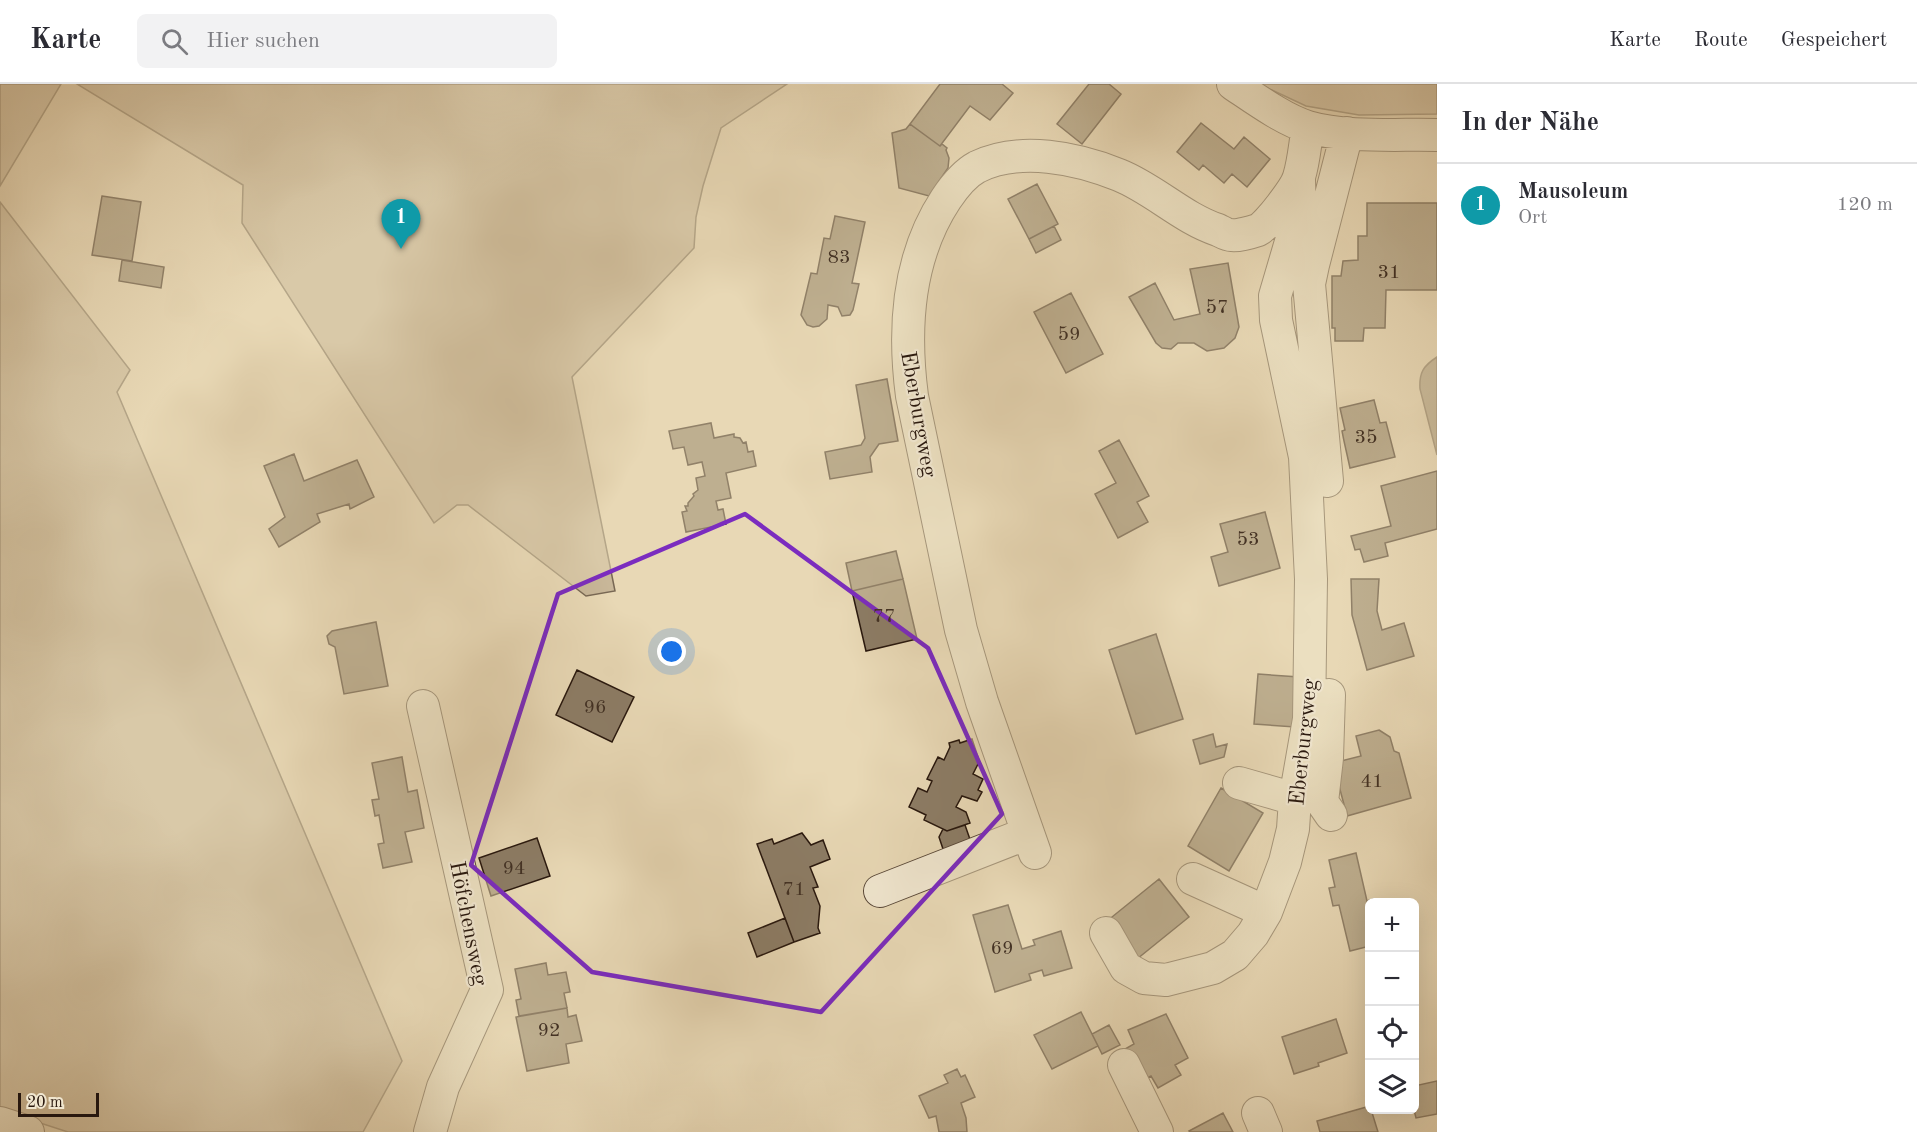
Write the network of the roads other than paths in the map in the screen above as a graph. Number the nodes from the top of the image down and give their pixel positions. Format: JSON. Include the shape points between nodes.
{"nodes":[{"id":1,"x":1233,"y":84,"type":"edge"},
{"id":2,"x":1308,"y":127,"type":"junction"},
{"id":3,"x":1347,"y":133,"type":"junction"},
{"id":4,"x":1437,"y":135,"type":"edge"},
{"id":5,"x":1299,"y":179,"type":"junction"},
{"id":6,"x":423,"y":706,"type":"dead end"},
{"id":7,"x":1239,"y":783,"type":"dead end"},
{"id":8,"x":1296,"y":799,"type":"junction"},
{"id":9,"x":1331,"y":815,"type":"dead end"},
{"id":10,"x":1193,"y":879,"type":"dead end"},
{"id":11,"x":880,"y":891,"type":"dead end"},
{"id":12,"x":1266,"y":912,"type":"junction"},
{"id":13,"x":1106,"y":933,"type":"dead end"},
{"id":14,"x":1124,"y":1065,"type":"dead end"},
{"id":15,"x":0,"y":1123,"type":"edge"},
{"id":16,"x":28,"y":1132,"type":"edge"},
{"id":17,"x":430,"y":1132,"type":"edge"},
{"id":18,"x":1157,"y":1132,"type":"edge"}],
"edges":[{"from":1,"to":2,"type":"street"},
{"from":2,"to":3,"type":"street"},
{"from":2,"to":5,"type":"street","name":"Eberburgweg"},
{"from":3,"to":4,"type":"street"},
{"from":3,"to":9,"type":"street","via":[[1309,284],[1333,575],[1322,802]]},
{"from":5,"to":8,"type":"street","name":"Eberburgweg","via":[[1300,212],[1275,296],[1276,320],[1305,457],[1309,520],[1309,719]]},
{"from":5,"to":11,"type":"street","name":"Eberburgweg","via":[[1282,206],[1259,229],[1231,235],[1204,225],[1121,176],[1089,164],[1015,156],[975,168],[957,183],[937,213],[922,246],[912,287],[907,327],[912,396],[961,630],[1031,843]]},
{"from":6,"to":17,"type":"street","name":"Höfchensweg","via":[[487,990],[443,1087]]},
{"from":7,"to":8,"type":"street"},
{"from":8,"to":12,"type":"street","name":"Eberburgweg","via":[[1285,862]]},
{"from":10,"to":12,"type":"street"},
{"from":12,"to":13,"type":"street","name":"Eberburgweg","via":[[1235,955],[1213,968],[1166,980],[1144,978],[1126,968]]},
{"from":14,"to":18,"type":"street"},
{"from":15,"to":16,"type":"street"}]}
